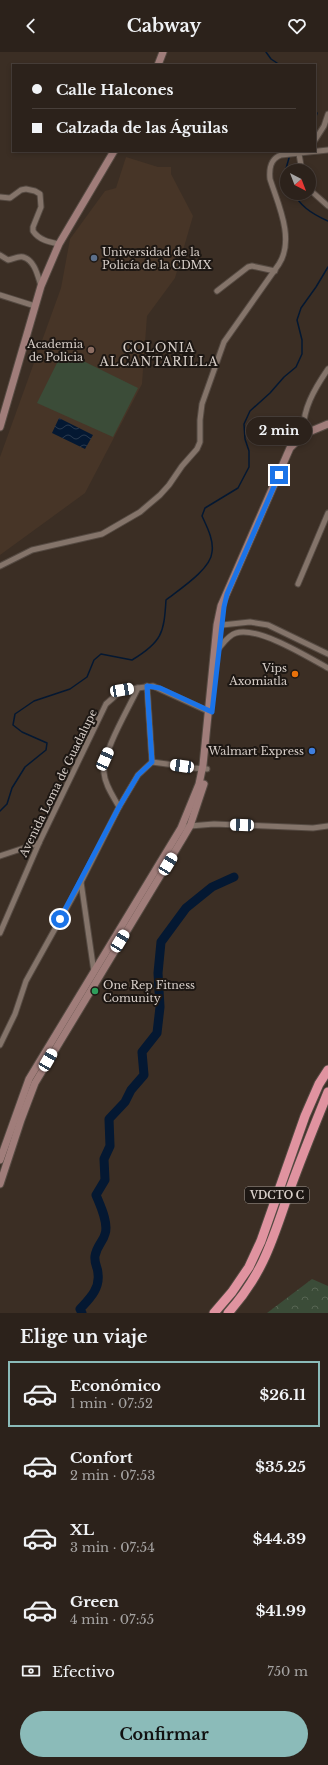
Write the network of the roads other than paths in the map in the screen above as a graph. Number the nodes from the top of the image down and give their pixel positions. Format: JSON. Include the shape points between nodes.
{"nodes":[{"id":1,"x":163,"y":52,"type":"edge"},
{"id":2,"x":158,"y":64,"type":"edge"},
{"id":3,"x":328,"y":114,"type":"edge"},
{"id":4,"x":316,"y":138,"type":"edge"},
{"id":5,"x":328,"y":150,"type":"edge"},
{"id":6,"x":316,"y":151,"type":"edge"},
{"id":7,"x":113,"y":152,"type":"edge"},
{"id":8,"x":302,"y":153,"type":"edge"},
{"id":9,"x":302,"y":164,"type":"edge"},
{"id":10,"x":316,"y":195,"type":"edge"},
{"id":11,"x":0,"y":198,"type":"edge"},
{"id":12,"x":328,"y":206,"type":"edge"},
{"id":13,"x":59,"y":244,"type":"junction"},
{"id":14,"x":0,"y":255,"type":"edge"},
{"id":15,"x":274,"y":271,"type":"junction"},
{"id":16,"x":41,"y":286,"type":"junction"},
{"id":17,"x":217,"y":291,"type":"dead end"},
{"id":18,"x":0,"y":295,"type":"edge"},
{"id":19,"x":35,"y":306,"type":"junction"},
{"id":20,"x":328,"y":369,"type":"edge"},
{"id":21,"x":328,"y":424,"type":"edge"},
{"id":22,"x":0,"y":427,"type":"edge"},
{"id":23,"x":304,"y":434,"type":"junction"},
{"id":24,"x":328,"y":513,"type":"edge"},
{"id":25,"x":0,"y":566,"type":"edge"},
{"id":26,"x":298,"y":584,"type":"dead end"},
{"id":27,"x":227,"y":594,"type":"junction"},
{"id":28,"x":235,"y":623,"type":"junction"},
{"id":29,"x":222,"y":625,"type":"junction"},
{"id":30,"x":235,"y":633,"type":"junction"},
{"id":31,"x":220,"y":647,"type":"junction"},
{"id":32,"x":328,"y":654,"type":"edge"},
{"id":33,"x":328,"y":668,"type":"edge"},
{"id":34,"x":147,"y":686,"type":"junction"},
{"id":35,"x":138,"y":688,"type":"junction"},
{"id":36,"x":210,"y":712,"type":"junction"},
{"id":37,"x":152,"y":762,"type":"junction"},
{"id":38,"x":182,"y":766,"type":"dead end"},
{"id":39,"x":193,"y":768,"type":"dead end"},
{"id":40,"x":205,"y":769,"type":"junction"},
{"id":41,"x":119,"y":807,"type":"junction"},
{"id":42,"x":190,"y":826,"type":"junction"},
{"id":43,"x":328,"y":826,"type":"edge"},
{"id":44,"x":181,"y":828,"type":"junction"},
{"id":45,"x":39,"y":843,"type":"junction"},
{"id":46,"x":0,"y":856,"type":"edge"},
{"id":47,"x":81,"y":882,"type":"junction"},
{"id":48,"x":0,"y":933,"type":"edge"},
{"id":49,"x":94,"y":971,"type":"junction"},
{"id":50,"x":97,"y":980,"type":"junction"},
{"id":51,"x":0,"y":1045,"type":"edge"},
{"id":52,"x":328,"y":1070,"type":"edge"},
{"id":53,"x":328,"y":1092,"type":"edge"},
{"id":54,"x":0,"y":1160,"type":"edge"},
{"id":55,"x":0,"y":1184,"type":"edge"},
{"id":56,"x":214,"y":1313,"type":"edge"},
{"id":57,"x":228,"y":1313,"type":"edge"}],
"edges":[{"from":1,"to":2,"type":"main road"},
{"from":3,"to":4,"type":"street"},
{"from":5,"to":6,"type":"street"},
{"from":7,"to":13,"type":"main road"},
{"from":8,"to":9,"type":"street"},
{"from":8,"to":15,"type":"street","via":[[280,155],[273,160],[269,172],[286,239],[286,250]]},
{"from":10,"to":12,"type":"street"},
{"from":11,"to":13,"type":"street","via":[[10,198],[21,190],[36,191],[40,194],[42,202],[33,231],[44,240]]},
{"from":13,"to":16,"type":"main road"},
{"from":14,"to":16,"type":"street","via":[[8,260],[23,257],[28,259],[33,264]]},
{"from":15,"to":17,"type":"street","via":[[248,267]]},
{"from":15,"to":25,"type":"street","via":[[224,342],[202,404],[200,442],[160,495],[140,512],[102,534],[32,550]]},
{"from":16,"to":19,"type":"main road"},
{"from":18,"to":19,"type":"street"},
{"from":19,"to":22,"type":"main road"},
{"from":20,"to":23,"type":"street","via":[[308,405],[303,424]]},
{"from":21,"to":23,"type":"main road"},
{"from":23,"to":27,"type":"main road","via":[[290,448]]},
{"from":24,"to":26,"type":"street"},
{"from":27,"to":29,"type":"main road"},
{"from":27,"to":36,"type":"main road","via":[[221,606],[218,625]]},
{"from":28,"to":29,"type":"street"},
{"from":28,"to":30,"type":"street"},
{"from":28,"to":32,"type":"street","via":[[268,624]]},
{"from":29,"to":31,"type":"main road"},
{"from":30,"to":31,"type":"street"},
{"from":30,"to":33,"type":"street","via":[[260,635]]},
{"from":31,"to":36,"type":"main road"},
{"from":34,"to":35,"type":"street","name":"Avenida Loma de Guadalupe"},
{"from":34,"to":36,"type":"street","name":"Avenida Loma de Guadalupe","via":[[160,688]]},
{"from":34,"to":37,"type":"street"},
{"from":35,"to":41,"type":"street","via":[[105,759],[106,783]]},
{"from":35,"to":45,"type":"street","name":"Avenida Loma de Guadalupe","via":[[122,690],[106,704]]},
{"from":36,"to":40,"type":"main road"},
{"from":37,"to":38,"type":"street"},
{"from":37,"to":41,"type":"street","via":[[138,775]]},
{"from":39,"to":40,"type":"street"},
{"from":40,"to":42,"type":"main road","via":[[200,798]]},
{"from":40,"to":44,"type":"main road"},
{"from":41,"to":47,"type":"street"},
{"from":42,"to":43,"type":"street"},
{"from":42,"to":44,"type":"street"},
{"from":42,"to":50,"type":"main road"},
{"from":44,"to":49,"type":"main road"},
{"from":45,"to":46,"type":"street"},
{"from":45,"to":48,"type":"street","name":"Avenida Loma de Guadalupe"},
{"from":47,"to":49,"type":"street"},
{"from":47,"to":51,"type":"street","via":[[26,981],[15,1014]]},
{"from":49,"to":50,"type":"street"},
{"from":49,"to":54,"type":"main road","via":[[29,1079]]},
{"from":50,"to":55,"type":"main road","via":[[35,1083]]},
{"from":52,"to":56,"type":"highway","number":"VDCTO C","via":[[305,1116],[261,1241],[249,1267]]},
{"from":53,"to":57,"type":"highway","number":"VDCTO C","via":[[308,1139],[270,1249],[258,1274]]}]}
